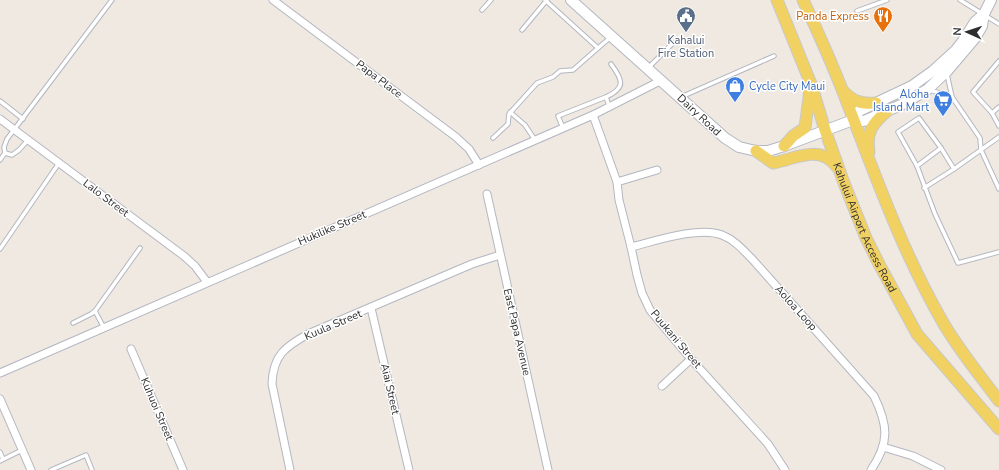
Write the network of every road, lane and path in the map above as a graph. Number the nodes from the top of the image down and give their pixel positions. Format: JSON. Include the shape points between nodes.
{"nodes":[{"id":1,"x":112,"y":0,"type":"edge"},
{"id":2,"x":273,"y":0,"type":"edge"},
{"id":3,"x":491,"y":0,"type":"edge"},
{"id":4,"x":546,"y":0,"type":"edge"},
{"id":5,"x":571,"y":0,"type":"edge"},
{"id":6,"x":777,"y":0,"type":"edge"},
{"id":7,"x":803,"y":0,"type":"edge"},
{"id":8,"x":887,"y":0,"type":"edge"},
{"id":9,"x":960,"y":0,"type":"edge"},
{"id":10,"x":991,"y":0,"type":"edge"},
{"id":11,"x":482,"y":10,"type":"dead end"},
{"id":12,"x":857,"y":11,"type":"dead end"},
{"id":13,"x":984,"y":14,"type":"junction"},
{"id":14,"x":999,"y":24,"type":"edge"},
{"id":15,"x":522,"y":30,"type":"dead end"},
{"id":16,"x":612,"y":36,"type":"junction"},
{"id":17,"x":673,"y":43,"type":"dead end"},
{"id":18,"x":598,"y":48,"type":"junction"},
{"id":19,"x":774,"y":56,"type":"dead end"},
{"id":20,"x":999,"y":61,"type":"edge"},
{"id":21,"x":611,"y":64,"type":"dead end"},
{"id":22,"x":647,"y":68,"type":"junction"},
{"id":23,"x":947,"y":71,"type":"junction"},
{"id":24,"x":662,"y":80,"type":"junction"},
{"id":25,"x":811,"y":84,"type":"junction"},
{"id":26,"x":928,"y":89,"type":"junction"},
{"id":27,"x":842,"y":91,"type":"junction"},
{"id":28,"x":606,"y":97,"type":"junction"},
{"id":29,"x":680,"y":97,"type":"junction"},
{"id":30,"x":952,"y":97,"type":"junction"},
{"id":31,"x":0,"y":101,"type":"edge"},
{"id":32,"x":876,"y":103,"type":"junction"},
{"id":33,"x":609,"y":106,"type":"junction"},
{"id":34,"x":999,"y":107,"type":"edge"},
{"id":35,"x":887,"y":111,"type":"junction"},
{"id":36,"x":510,"y":112,"type":"junction"},
{"id":37,"x":992,"y":113,"type":"junction"},
{"id":38,"x":593,"y":115,"type":"junction"},
{"id":39,"x":0,"y":119,"type":"edge"},
{"id":40,"x":24,"y":119,"type":"junction"},
{"id":41,"x":853,"y":120,"type":"junction"},
{"id":42,"x":999,"y":126,"type":"edge"},
{"id":43,"x":564,"y":128,"type":"junction"},
{"id":44,"x":15,"y":130,"type":"junction"},
{"id":45,"x":825,"y":130,"type":"junction"},
{"id":46,"x":999,"y":137,"type":"edge"},
{"id":47,"x":493,"y":138,"type":"dead end"},
{"id":48,"x":28,"y":140,"type":"junction"},
{"id":49,"x":536,"y":140,"type":"junction"},
{"id":50,"x":784,"y":146,"type":"junction"},
{"id":51,"x":941,"y":148,"type":"junction"},
{"id":52,"x":981,"y":150,"type":"junction"},
{"id":53,"x":756,"y":152,"type":"junction"},
{"id":54,"x":5,"y":153,"type":"junction"},
{"id":55,"x":0,"y":160,"type":"edge"},
{"id":56,"x":59,"y":163,"type":"junction"},
{"id":57,"x":479,"y":165,"type":"junction"},
{"id":58,"x":917,"y":166,"type":"junction"},
{"id":59,"x":872,"y":168,"type":"junction"},
{"id":60,"x":954,"y":169,"type":"junction"},
{"id":61,"x":657,"y":170,"type":"dead end"},
{"id":62,"x":617,"y":182,"type":"junction"},
{"id":63,"x":844,"y":183,"type":"junction"},
{"id":64,"x":924,"y":188,"type":"junction"},
{"id":65,"x":999,"y":189,"type":"edge"},
{"id":66,"x":487,"y":194,"type":"dead end"},
{"id":67,"x":631,"y":247,"type":"junction"},
{"id":68,"x":140,"y":248,"type":"dead end"},
{"id":69,"x":0,"y":249,"type":"edge"},
{"id":70,"x":999,"y":252,"type":"edge"},
{"id":71,"x":500,"y":255,"type":"junction"},
{"id":72,"x":207,"y":282,"type":"junction"},
{"id":73,"x":371,"y":308,"type":"junction"},
{"id":74,"x":95,"y":311,"type":"junction"},
{"id":75,"x":73,"y":323,"type":"dead end"},
{"id":76,"x":104,"y":328,"type":"junction"},
{"id":77,"x":131,"y":349,"type":"dead end"},
{"id":78,"x":691,"y":359,"type":"junction"},
{"id":79,"x":0,"y":373,"type":"edge"},
{"id":80,"x":662,"y":386,"type":"dead end"},
{"id":81,"x":0,"y":399,"type":"edge"},
{"id":82,"x":999,"y":401,"type":"edge"},
{"id":83,"x":999,"y":429,"type":"edge"},
{"id":84,"x":883,"y":447,"type":"junction"},
{"id":85,"x":22,"y":450,"type":"junction"},
{"id":86,"x":0,"y":452,"type":"edge"},
{"id":87,"x":2,"y":460,"type":"edge"},
{"id":88,"x":31,"y":470,"type":"edge"},
{"id":89,"x":51,"y":470,"type":"edge"},
{"id":90,"x":92,"y":470,"type":"edge"},
{"id":91,"x":183,"y":470,"type":"edge"},
{"id":92,"x":290,"y":470,"type":"edge"},
{"id":93,"x":409,"y":470,"type":"edge"},
{"id":94,"x":548,"y":470,"type":"edge"},
{"id":95,"x":785,"y":470,"type":"edge"},
{"id":96,"x":871,"y":470,"type":"edge"},
{"id":97,"x":941,"y":470,"type":"edge"}],
"edges":[{"from":1,"to":40,"type":"lane"},
{"from":2,"to":57,"type":"street","name":"Papa Place","via":[[456,137],[469,149]]},
{"from":3,"to":11,"type":"lane"},
{"from":4,"to":15,"type":"lane"},
{"from":4,"to":18,"type":"lane"},
{"from":5,"to":16,"type":"street","name":"Dairy Road"},
{"from":6,"to":25,"type":"main road","name":"Kahului Airport Access Road"},
{"from":7,"to":27,"type":"main road"},
{"from":8,"to":12,"type":"lane"},
{"from":9,"to":13,"type":"lane"},
{"from":10,"to":13,"type":"street"},
{"from":13,"to":14,"type":"lane"},
{"from":13,"to":23,"type":"street","via":[[982,26],[975,38]]},
{"from":13,"to":32,"type":"street","via":[[975,22],[955,51],[933,71],[912,86]]},
{"from":16,"to":18,"type":"lane"},
{"from":16,"to":22,"type":"street","name":"Dairy Road"},
{"from":17,"to":22,"type":"lane"},
{"from":18,"to":36,"type":"lane","via":[[573,70],[560,72],[537,83]]},
{"from":19,"to":29,"type":"lane"},
{"from":20,"to":37,"type":"lane","via":[[973,92]]},
{"from":21,"to":28,"type":"lane","via":[[621,79],[615,93]]},
{"from":22,"to":24,"type":"street","name":"Dairy Road"},
{"from":23,"to":26,"type":"street"},
{"from":23,"to":30,"type":"lane"},
{"from":24,"to":29,"type":"street","name":"Dairy Road"},
{"from":24,"to":33,"type":"street","name":"Hukilike Street"},
{"from":25,"to":45,"type":"main road","name":"Kahului Airport Access Road"},
{"from":25,"to":50,"type":"main road","via":[[805,128]]},
{"from":26,"to":30,"type":"lane"},
{"from":26,"to":35,"type":"street"},
{"from":27,"to":32,"type":"main road","via":[[851,99]]},
{"from":27,"to":41,"type":"main road"},
{"from":28,"to":33,"type":"lane"},
{"from":28,"to":43,"type":"lane","via":[[558,116]]},
{"from":29,"to":53,"type":"street","name":"Dairy Road","via":[[725,138],[740,147]]},
{"from":30,"to":52,"type":"lane","via":[[980,138]]},
{"from":31,"to":40,"type":"lane"},
{"from":32,"to":41,"type":"street","via":[[859,110]]},
{"from":33,"to":38,"type":"street","name":"Hukilike Street"},
{"from":34,"to":37,"type":"lane"},
{"from":35,"to":41,"type":"street","via":[[864,121]]},
{"from":35,"to":59,"type":"main road","via":[[874,124],[868,136]]},
{"from":36,"to":47,"type":"lane","via":[[508,124]]},
{"from":36,"to":49,"type":"lane","via":[[525,125]]},
{"from":37,"to":42,"type":"lane"},
{"from":38,"to":43,"type":"street","name":"Hukilike Street"},
{"from":38,"to":62,"type":"street","name":"Puukani Street"},
{"from":39,"to":44,"type":"street","name":"Lalo Street"},
{"from":40,"to":44,"type":"lane"},
{"from":41,"to":45,"type":"street","name":"Dairy Road"},
{"from":41,"to":59,"type":"main road"},
{"from":43,"to":49,"type":"street","name":"Hukilike Street"},
{"from":44,"to":48,"type":"street","name":"Lalo Street"},
{"from":44,"to":54,"type":"lane","via":[[7,139]]},
{"from":45,"to":50,"type":"street","name":"Dairy Road"},
{"from":45,"to":63,"type":"main road","name":"Kahului Airport Access Road"},
{"from":46,"to":52,"type":"lane"},
{"from":48,"to":54,"type":"lane","via":[[12,155]]},
{"from":48,"to":56,"type":"street","name":"Lalo Street"},
{"from":49,"to":57,"type":"street","name":"Hukilike Street"},
{"from":50,"to":53,"type":"street","name":"Dairy Road"},
{"from":51,"to":58,"type":"lane"},
{"from":51,"to":58,"type":"lane","via":[[919,118],[898,132]]},
{"from":51,"to":60,"type":"lane"},
{"from":52,"to":60,"type":"lane"},
{"from":52,"to":65,"type":"lane"},
{"from":53,"to":63,"type":"main road","via":[[773,163],[810,154],[824,155],[836,165]]},
{"from":54,"to":55,"type":"lane"},
{"from":56,"to":69,"type":"lane"},
{"from":56,"to":72,"type":"street","name":"Lalo Street","via":[[184,256]]},
{"from":57,"to":72,"type":"street","name":"Hukilike Street"},
{"from":58,"to":64,"type":"lane"},
{"from":59,"to":82,"type":"main road","via":[[908,256],[941,321]]},
{"from":60,"to":64,"type":"lane"},
{"from":61,"to":62,"type":"street"},
{"from":62,"to":67,"type":"street","name":"Puukani Street"},
{"from":63,"to":83,"type":"main road","name":"Kahului Airport Access Road","via":[[866,238],[917,334]]},
{"from":64,"to":70,"type":"lane","via":[[958,262]]},
{"from":66,"to":71,"type":"street","name":"East Papa Avenue"},
{"from":67,"to":78,"type":"street","name":"Puukani Street","via":[[642,293],[650,310]]},
{"from":67,"to":84,"type":"street","name":"Aoloa Loop","via":[[707,232],[722,235],[734,242],[754,260],[874,396],[883,418]]},
{"from":68,"to":74,"type":"lane"},
{"from":71,"to":73,"type":"street","name":"Kuula Street","via":[[472,264]]},
{"from":71,"to":94,"type":"street","name":"East Papa Avenue"},
{"from":72,"to":76,"type":"street","name":"Hukilike Street"},
{"from":73,"to":92,"type":"street","name":"Kuula Street","via":[[308,334],[284,350],[278,359],[273,371],[272,384]]},
{"from":73,"to":93,"type":"street","name":"Aiai Street"},
{"from":74,"to":75,"type":"lane"},
{"from":74,"to":76,"type":"lane"},
{"from":76,"to":79,"type":"street","name":"Hukilike Street"},
{"from":77,"to":91,"type":"street","name":"Kuhuoi Street"},
{"from":78,"to":80,"type":"street"},
{"from":78,"to":95,"type":"street","name":"Puukani Street","via":[[768,444]]},
{"from":81,"to":85,"type":"street"},
{"from":84,"to":96,"type":"street","name":"Aoloa Loop"},
{"from":84,"to":97,"type":"street","via":[[913,456]]},
{"from":85,"to":87,"type":"lane"},
{"from":85,"to":88,"type":"street"},
{"from":86,"to":87,"type":"lane"},
{"from":89,"to":90,"type":"lane","via":[[86,455]]}]}
